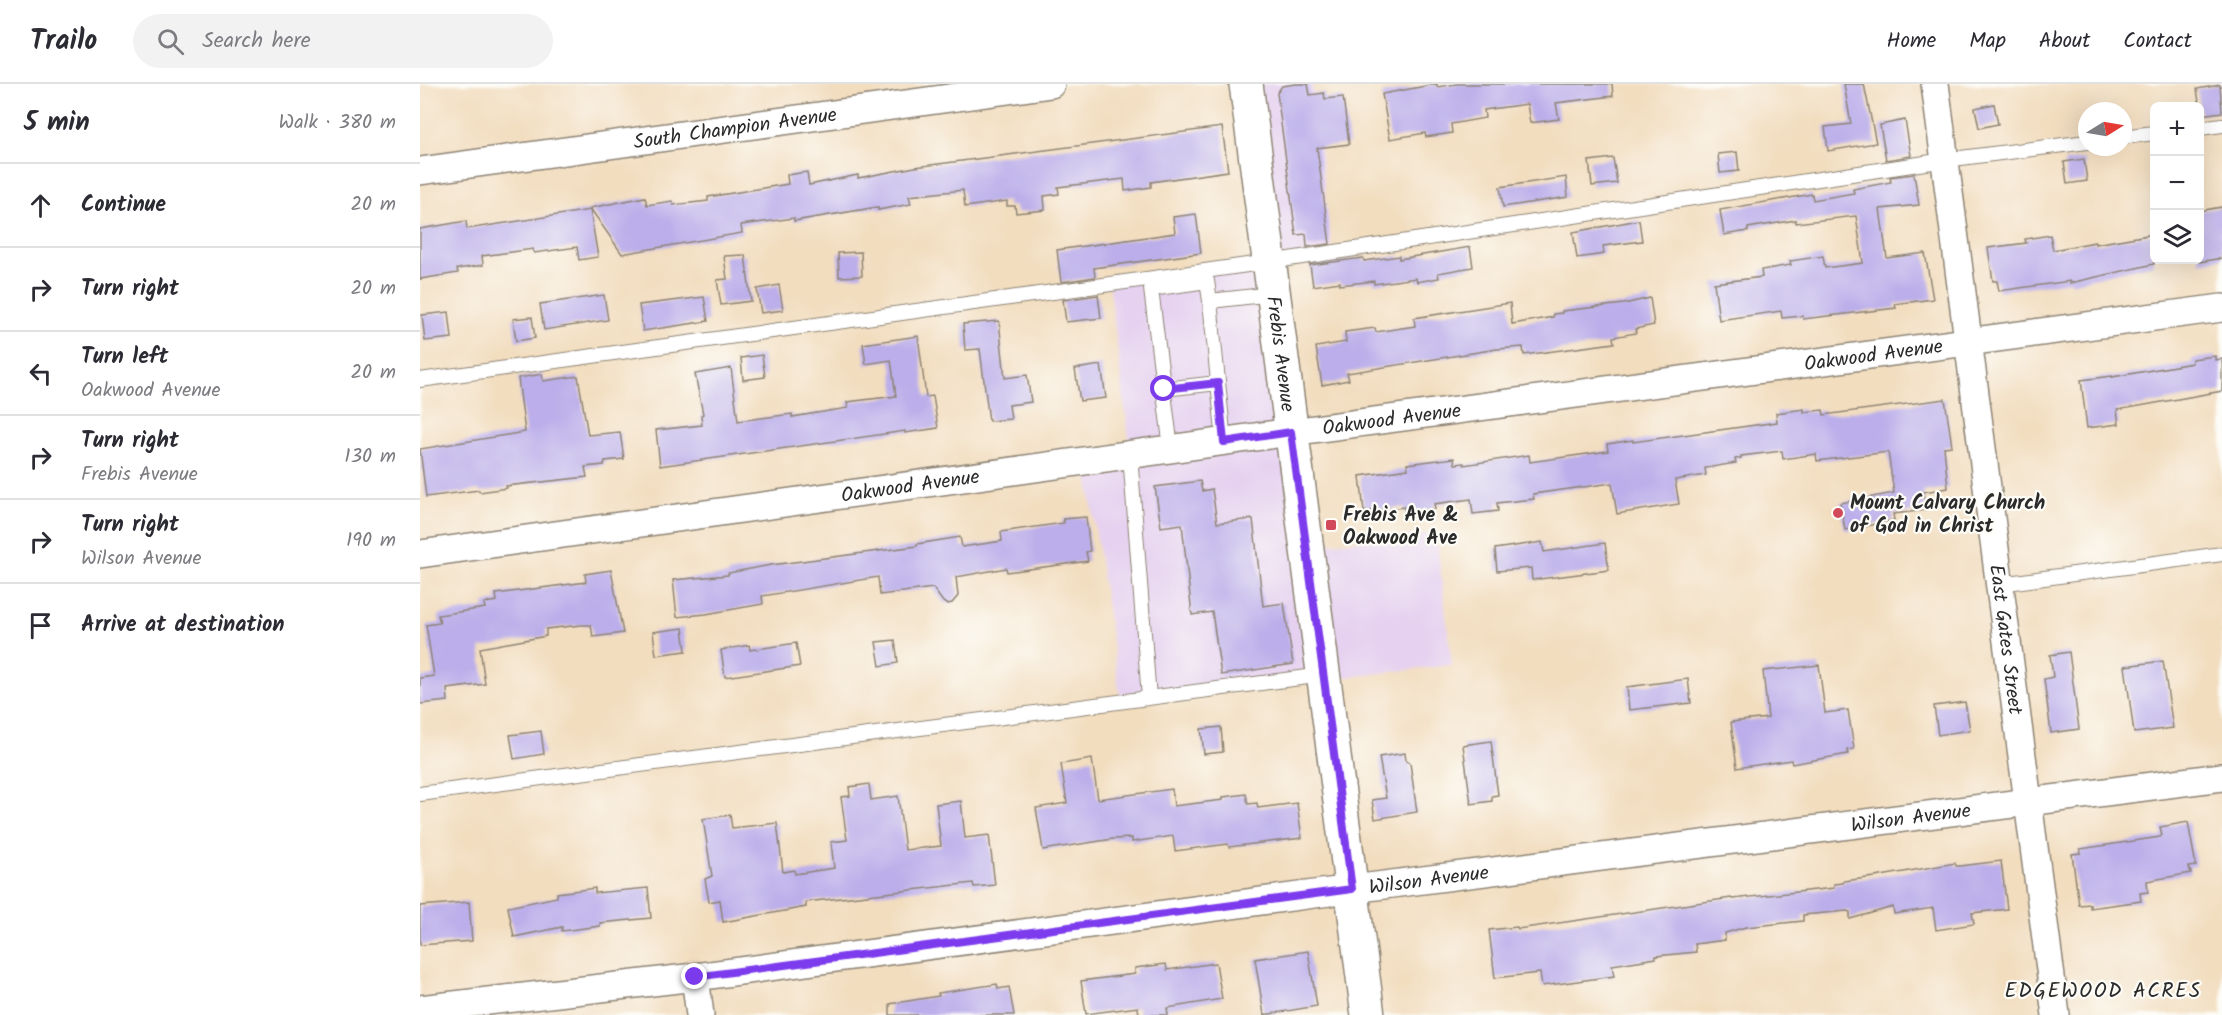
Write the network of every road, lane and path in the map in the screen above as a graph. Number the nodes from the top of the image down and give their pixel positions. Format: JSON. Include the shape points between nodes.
{"nodes":[{"id":1,"x":1051,"y":84,"type":"edge"},
{"id":2,"x":1246,"y":84,"type":"edge"},
{"id":3,"x":1935,"y":84,"type":"edge"},
{"id":4,"x":2222,"y":125,"type":"edge"},
{"id":5,"x":2204,"y":127,"type":"edge"},
{"id":6,"x":2150,"y":134,"type":"edge"},
{"id":7,"x":2132,"y":136,"type":"edge"},
{"id":8,"x":2078,"y":143,"type":"edge"},
{"id":9,"x":1945,"y":160,"type":"junction"},
{"id":10,"x":420,"y":171,"type":"edge"},
{"id":11,"x":1269,"y":262,"type":"junction"},
{"id":12,"x":1273,"y":294,"type":"junction"},
{"id":13,"x":1210,"y":301,"type":"junction"},
{"id":14,"x":2222,"y":308,"type":"edge"},
{"id":15,"x":1969,"y":342,"type":"junction"},
{"id":16,"x":420,"y":380,"type":"edge"},
{"id":17,"x":1218,"y":383,"type":"junction"},
{"id":18,"x":1164,"y":389,"type":"junction"},
{"id":19,"x":1291,"y":432,"type":"junction"},
{"id":20,"x":1224,"y":442,"type":"junction"},
{"id":21,"x":1171,"y":449,"type":"junction"},
{"id":22,"x":1130,"y":455,"type":"junction"},
{"id":23,"x":420,"y":554,"type":"edge"},
{"id":24,"x":2222,"y":554,"type":"edge"},
{"id":25,"x":2000,"y":584,"type":"junction"},
{"id":26,"x":1323,"y":675,"type":"junction"},
{"id":27,"x":1149,"y":698,"type":"junction"},
{"id":28,"x":2222,"y":777,"type":"edge"},
{"id":29,"x":420,"y":794,"type":"edge"},
{"id":30,"x":2026,"y":803,"type":"junction"},
{"id":31,"x":1352,"y":889,"type":"junction"},
{"id":32,"x":695,"y":977,"type":"junction"},
{"id":33,"x":420,"y":1009,"type":"edge"},
{"id":34,"x":700,"y":1015,"type":"edge"},
{"id":35,"x":1368,"y":1015,"type":"edge"},
{"id":36,"x":2056,"y":1015,"type":"edge"}],
"edges":[{"from":1,"to":10,"type":"street","name":"South Champion Avenue"},
{"from":2,"to":11,"type":"main road","name":"Frebis Avenue"},
{"from":3,"to":9,"type":"street","name":"East Gates Street"},
{"from":4,"to":5,"type":"lane"},
{"from":6,"to":7,"type":"lane"},
{"from":8,"to":9,"type":"lane"},
{"from":9,"to":11,"type":"lane"},
{"from":9,"to":15,"type":"street","name":"East Gates Street"},
{"from":11,"to":12,"type":"main road","name":"Frebis Avenue"},
{"from":11,"to":16,"type":"lane"},
{"from":12,"to":13,"type":"lane"},
{"from":12,"to":19,"type":"main road","name":"Frebis Avenue"},
{"from":13,"to":17,"type":"lane"},
{"from":13,"to":18,"type":"lane","via":[[1207,280],[1151,289]]},
{"from":14,"to":15,"type":"street","name":"Oakwood Avenue"},
{"from":15,"to":19,"type":"street","name":"Oakwood Avenue"},
{"from":15,"to":25,"type":"street","name":"East Gates Street"},
{"from":17,"to":18,"type":"lane"},
{"from":17,"to":20,"type":"lane"},
{"from":18,"to":21,"type":"lane"},
{"from":19,"to":20,"type":"street","name":"Oakwood Avenue"},
{"from":19,"to":26,"type":"main road","name":"Frebis Avenue"},
{"from":20,"to":21,"type":"street","name":"Oakwood Avenue"},
{"from":21,"to":22,"type":"street","name":"Oakwood Avenue"},
{"from":22,"to":23,"type":"street","name":"Oakwood Avenue"},
{"from":22,"to":27,"type":"lane"},
{"from":24,"to":25,"type":"lane"},
{"from":25,"to":30,"type":"street","name":"East Gates Street"},
{"from":26,"to":27,"type":"lane"},
{"from":26,"to":31,"type":"main road","name":"Frebis Avenue"},
{"from":27,"to":29,"type":"lane"},
{"from":28,"to":30,"type":"street","name":"Wilson Avenue"},
{"from":30,"to":31,"type":"street","name":"Wilson Avenue"},
{"from":30,"to":36,"type":"street","name":"East Gates Street"},
{"from":31,"to":32,"type":"street","name":"Wilson Avenue"},
{"from":31,"to":35,"type":"main road","name":"Frebis Avenue"},
{"from":32,"to":33,"type":"street","name":"Wilson Avenue"},
{"from":32,"to":34,"type":"street"}]}
